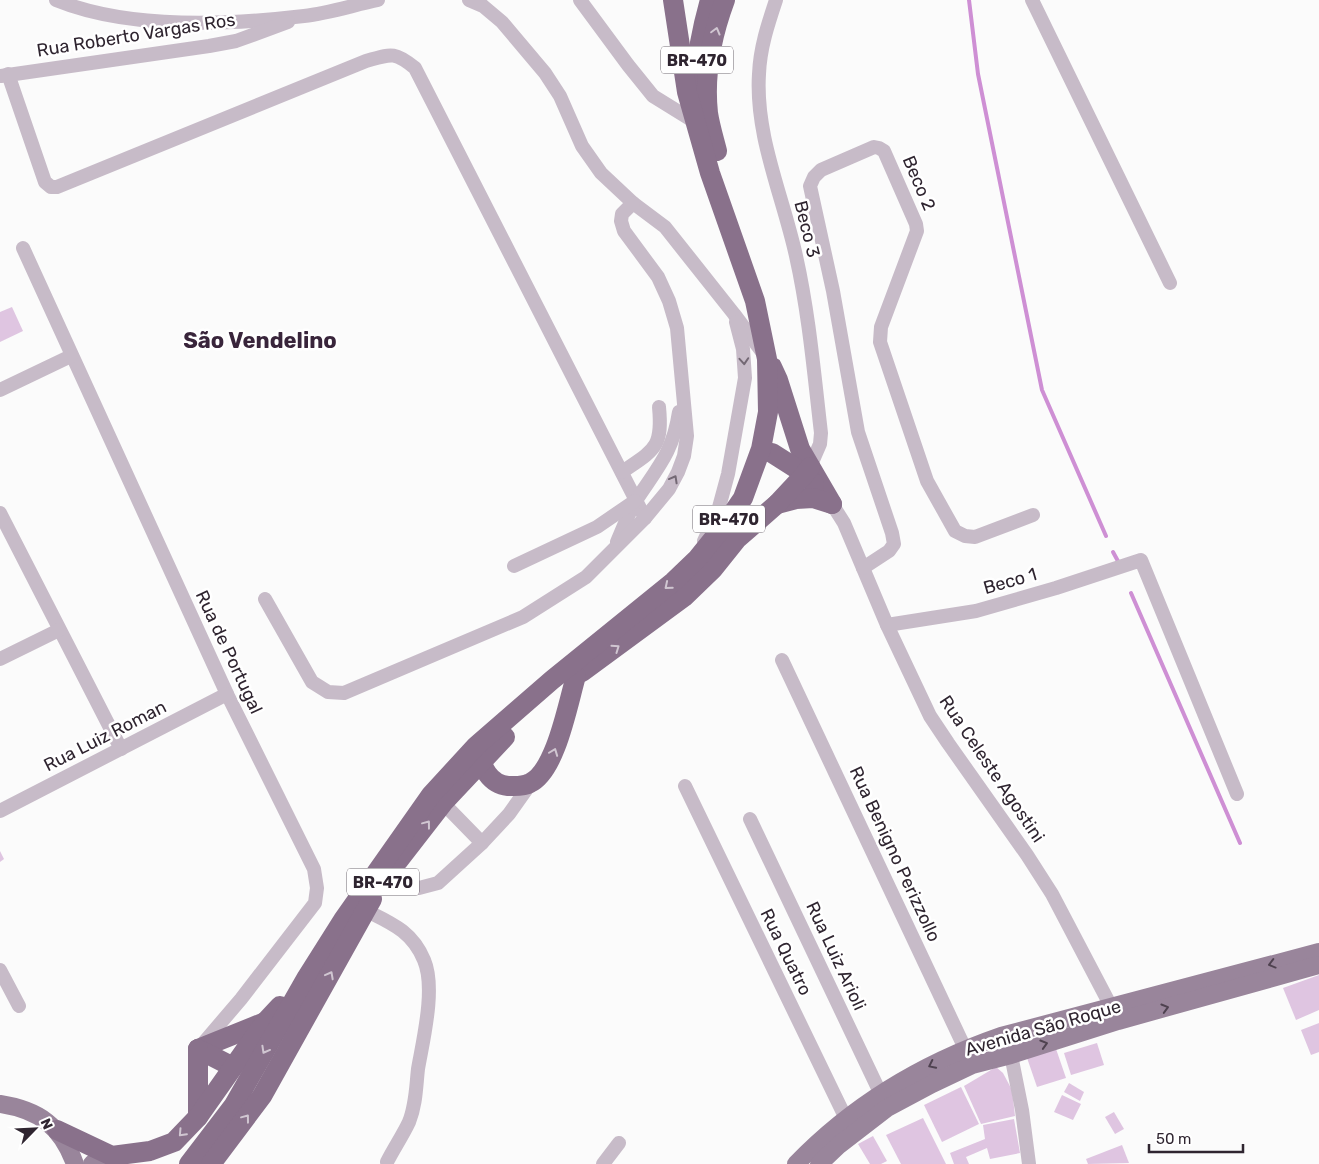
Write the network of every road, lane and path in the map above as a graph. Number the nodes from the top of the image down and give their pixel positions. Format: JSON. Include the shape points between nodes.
{"nodes":[{"id":1,"x":56,"y":0,"type":"edge"},
{"id":2,"x":378,"y":0,"type":"edge"},
{"id":3,"x":469,"y":0,"type":"edge"},
{"id":4,"x":580,"y":0,"type":"edge"},
{"id":5,"x":673,"y":0,"type":"edge"},
{"id":6,"x":776,"y":0,"type":"edge"},
{"id":7,"x":1032,"y":0,"type":"edge"},
{"id":8,"x":721,"y":1,"type":"edge"},
{"id":9,"x":305,"y":16,"type":"junction"},
{"id":10,"x":4,"y":75,"type":"edge"},
{"id":11,"x":696,"y":122,"type":"junction"},
{"id":12,"x":633,"y":203,"type":"junction"},
{"id":13,"x":23,"y":248,"type":"dead end"},
{"id":14,"x":1170,"y":283,"type":"dead end"},
{"id":15,"x":734,"y":314,"type":"junction"},
{"id":16,"x":71,"y":356,"type":"junction"},
{"id":17,"x":767,"y":360,"type":"junction"},
{"id":18,"x":778,"y":380,"type":"junction"},
{"id":19,"x":0,"y":390,"type":"edge"},
{"id":20,"x":682,"y":391,"type":"junction"},
{"id":21,"x":660,"y":406,"type":"dead end"},
{"id":22,"x":772,"y":453,"type":"junction"},
{"id":23,"x":808,"y":471,"type":"junction"},
{"id":24,"x":622,"y":472,"type":"junction"},
{"id":25,"x":636,"y":501,"type":"junction"},
{"id":26,"x":776,"y":504,"type":"junction"},
{"id":27,"x":832,"y":504,"type":"junction"},
{"id":28,"x":0,"y":512,"type":"edge"},
{"id":29,"x":1033,"y":515,"type":"dead end"},
{"id":30,"x":645,"y":518,"type":"junction"},
{"id":31,"x":737,"y":539,"type":"junction"},
{"id":32,"x":613,"y":549,"type":"junction"},
{"id":33,"x":697,"y":559,"type":"junction"},
{"id":34,"x":514,"y":566,"type":"dead end"},
{"id":35,"x":863,"y":568,"type":"junction"},
{"id":36,"x":265,"y":599,"type":"dead end"},
{"id":37,"x":887,"y":626,"type":"junction"},
{"id":38,"x":59,"y":630,"type":"junction"},
{"id":39,"x":0,"y":659,"type":"edge"},
{"id":40,"x":782,"y":660,"type":"dead end"},
{"id":41,"x":576,"y":676,"type":"junction"},
{"id":42,"x":227,"y":694,"type":"junction"},
{"id":43,"x":121,"y":750,"type":"junction"},
{"id":44,"x":479,"y":754,"type":"junction"},
{"id":45,"x":531,"y":783,"type":"junction"},
{"id":46,"x":503,"y":785,"type":"junction"},
{"id":47,"x":685,"y":786,"type":"dead end"},
{"id":48,"x":457,"y":788,"type":"junction"},
{"id":49,"x":1237,"y":794,"type":"dead end"},
{"id":50,"x":443,"y":803,"type":"junction"},
{"id":51,"x":0,"y":811,"type":"edge"},
{"id":52,"x":750,"y":819,"type":"dead end"},
{"id":53,"x":482,"y":843,"type":"junction"},
{"id":54,"x":387,"y":876,"type":"junction"},
{"id":55,"x":365,"y":910,"type":"junction"},
{"id":56,"x":1319,"y":952,"type":"edge"},
{"id":57,"x":1319,"y":965,"type":"edge"},
{"id":58,"x":0,"y":970,"type":"edge"},
{"id":59,"x":307,"y":977,"type":"junction"},
{"id":60,"x":19,"y":1006,"type":"dead end"},
{"id":61,"x":1115,"y":1014,"type":"junction"},
{"id":62,"x":266,"y":1022,"type":"junction"},
{"id":63,"x":198,"y":1049,"type":"junction"},
{"id":64,"x":972,"y":1053,"type":"junction"},
{"id":65,"x":1010,"y":1055,"type":"junction"},
{"id":66,"x":233,"y":1067,"type":"junction"},
{"id":67,"x":884,"y":1101,"type":"junction"},
{"id":68,"x":0,"y":1104,"type":"edge"},
{"id":69,"x":234,"y":1105,"type":"junction"},
{"id":70,"x":198,"y":1117,"type":"junction"},
{"id":71,"x":849,"y":1126,"type":"junction"},
{"id":72,"x":57,"y":1130,"type":"junction"},
{"id":73,"x":619,"y":1143,"type":"dead end"},
{"id":74,"x":117,"y":1160,"type":"edge"},
{"id":75,"x":214,"y":1162,"type":"edge"},
{"id":76,"x":387,"y":1162,"type":"dead end"},
{"id":77,"x":75,"y":1164,"type":"edge"},
{"id":78,"x":92,"y":1164,"type":"edge"},
{"id":79,"x":189,"y":1164,"type":"edge"},
{"id":80,"x":602,"y":1164,"type":"edge"},
{"id":81,"x":796,"y":1164,"type":"edge"},
{"id":82,"x":819,"y":1164,"type":"edge"},
{"id":83,"x":1029,"y":1164,"type":"edge"}],
"edges":[{"from":1,"to":9,"type":"street","via":[[79,10],[150,20],[212,24]]},
{"from":2,"to":9,"type":"street"},
{"from":3,"to":12,"type":"street","via":[[502,22],[546,73],[582,146],[601,173]]},
{"from":4,"to":11,"type":"street","via":[[653,96]]},
{"from":5,"to":11,"type":"highway","via":[[687,92]]},
{"from":6,"to":23,"type":"street","name":"Beco 3","via":[[764,39],[759,74],[760,106],[772,169],[796,255],[811,340],[821,432],[820,444]]},
{"from":7,"to":14,"type":"street"},
{"from":8,"to":11,"type":"highway","number":"BR-470","via":[[702,26],[695,85]]},
{"from":18,"to":8,"type":"highway","number":"BR-470","one_way":true,"via":[[777,340],[767,298],[725,178],[708,114],[708,77]]},
{"from":9,"to":10,"type":"street","name":"Rua Roberto Vargas Ros","via":[[236,41]]},
{"from":10,"to":24,"type":"street","via":[[45,182],[57,187],[366,61],[390,54],[402,57],[415,68]]},
{"from":11,"to":17,"type":"highway","number":"BR-470","via":[[710,173],[755,302]]},
{"from":12,"to":15,"type":"street","via":[[665,227]]},
{"from":12,"to":20,"type":"street","via":[[622,214],[621,221],[624,231],[658,277],[669,301],[676,328]]},
{"from":13,"to":16,"type":"street","name":"Rua de Portugal"},
{"from":15,"to":17,"type":"street"},
{"from":15,"to":33,"type":"street","one_way":true,"via":[[743,349],[745,378],[728,474]]},
{"from":16,"to":19,"type":"street"},
{"from":16,"to":42,"type":"street","name":"Rua de Portugal"},
{"from":17,"to":18,"type":"highway"},
{"from":17,"to":33,"type":"highway","number":"BR-470","via":[[768,412],[760,449],[743,498]]},
{"from":18,"to":22,"type":"highway","number":"BR-470"},
{"from":18,"to":23,"type":"highway"},
{"from":20,"to":25,"type":"street","via":[[670,448]]},
{"from":30,"to":20,"type":"street","one_way":true,"via":[[669,489],[684,456],[687,436]]},
{"from":21,"to":24,"type":"street","via":[[658,440],[651,452]]},
{"from":22,"to":23,"type":"highway"},
{"from":22,"to":31,"type":"highway","number":"BR-470"},
{"from":23,"to":26,"type":"highway"},
{"from":23,"to":27,"type":"highway"},
{"from":24,"to":25,"type":"street"},
{"from":25,"to":30,"type":"street"},
{"from":25,"to":32,"type":"street"},
{"from":25,"to":34,"type":"street","via":[[597,527]]},
{"from":26,"to":27,"type":"highway","via":[[813,498]]},
{"from":26,"to":31,"type":"highway"},
{"from":27,"to":35,"type":"street","name":"Rua Celeste Agostini","via":[[844,523]]},
{"from":28,"to":38,"type":"street"},
{"from":29,"to":35,"type":"street","name":"Beco 2","via":[[975,537],[964,536],[955,531],[927,481],[880,342],[881,327],[917,232],[916,224],[884,151],[874,147],[821,170],[810,186],[858,432],[894,544]]},
{"from":30,"to":32,"type":"street"},
{"from":41,"to":31,"type":"highway","number":"BR-470","one_way":true,"via":[[684,598],[714,569]]},
{"from":32,"to":36,"type":"street","via":[[586,577],[522,617],[344,693],[328,692],[312,682]]},
{"from":33,"to":44,"type":"highway","number":"BR-470","one_way":true,"via":[[552,680]]},
{"from":35,"to":37,"type":"street","name":"Rua Celeste Agostini"},
{"from":37,"to":49,"type":"street","name":"Beco 1","via":[[976,611],[1141,560]]},
{"from":37,"to":61,"type":"street","name":"Rua Celeste Agostini","via":[[930,716],[1028,855]]},
{"from":38,"to":39,"type":"street"},
{"from":38,"to":43,"type":"street"},
{"from":40,"to":64,"type":"street","name":"Rua Benigno Perizzollo"},
{"from":41,"to":44,"type":"highway","number":"BR-470","via":[[508,734]]},
{"from":45,"to":41,"type":"highway","one_way":true,"via":[[544,773],[554,754]]},
{"from":42,"to":43,"type":"street","name":"Rua Luiz Roman"},
{"from":42,"to":63,"type":"street","name":"Rua de Portugal","via":[[314,869],[316,903]]},
{"from":43,"to":51,"type":"street","name":"Rua Luiz Roman"},
{"from":44,"to":46,"type":"highway","via":[[492,780]]},
{"from":44,"to":48,"type":"highway","number":"BR-470"},
{"from":44,"to":59,"type":"highway","number":"BR-470","via":[[431,795],[414,817],[342,920]]},
{"from":45,"to":46,"type":"highway","via":[[518,787]]},
{"from":45,"to":53,"type":"street","via":[[509,814]]},
{"from":46,"to":48,"type":"highway"},
{"from":47,"to":71,"type":"street","name":"Rua Quatro"},
{"from":48,"to":50,"type":"highway","number":"BR-470"},
{"from":50,"to":53,"type":"street"},
{"from":54,"to":50,"type":"highway","number":"BR-470","one_way":true},
{"from":52,"to":67,"type":"street","name":"Rua Luiz Arioli"},
{"from":53,"to":54,"type":"street","via":[[438,883],[427,887],[420,888]]},
{"from":54,"to":55,"type":"highway","number":"BR-470"},
{"from":75,"to":55,"type":"highway","number":"BR-470","one_way":true,"via":[[262,1096]]},
{"from":55,"to":76,"type":"street","via":[[402,929],[424,960],[428,973],[428,1015],[414,1107]]},
{"from":56,"to":61,"type":"main road","name":"Avenida São Roque","one_way":true},
{"from":61,"to":57,"type":"main road","name":"Avenida São Roque","one_way":true},
{"from":58,"to":60,"type":"street"},
{"from":59,"to":62,"type":"highway"},
{"from":59,"to":69,"type":"highway","number":"BR-470","one_way":true},
{"from":61,"to":64,"type":"main road","name":"Avenida São Roque","via":[[1001,1036]]},
{"from":65,"to":61,"type":"main road","name":"Avenida São Roque","one_way":true},
{"from":62,"to":63,"type":"highway"},
{"from":62,"to":66,"type":"highway"},
{"from":63,"to":66,"type":"highway"},
{"from":63,"to":70,"type":"highway"},
{"from":64,"to":65,"type":"main road","name":"Avenida São Roque"},
{"from":64,"to":67,"type":"main road","name":"Avenida São Roque","via":[[932,1084]]},
{"from":65,"to":83,"type":"street"},
{"from":66,"to":69,"type":"highway"},
{"from":66,"to":70,"type":"highway"},
{"from":67,"to":71,"type":"main road","name":"Avenida São Roque"},
{"from":68,"to":72,"type":"main road","via":[[39,1116]]},
{"from":69,"to":79,"type":"highway","number":"BR-470"},
{"from":70,"to":74,"type":"highway","one_way":true,"via":[[174,1142]]},
{"from":71,"to":81,"type":"main road","name":"Avenida São Roque"},
{"from":71,"to":82,"type":"main road","name":"Avenida São Roque","via":[[839,1144]]},
{"from":72,"to":74,"type":"highway"},
{"from":72,"to":77,"type":"main road"},
{"from":73,"to":80,"type":"street"},
{"from":74,"to":78,"type":"main road","via":[[98,1159]]}]}
